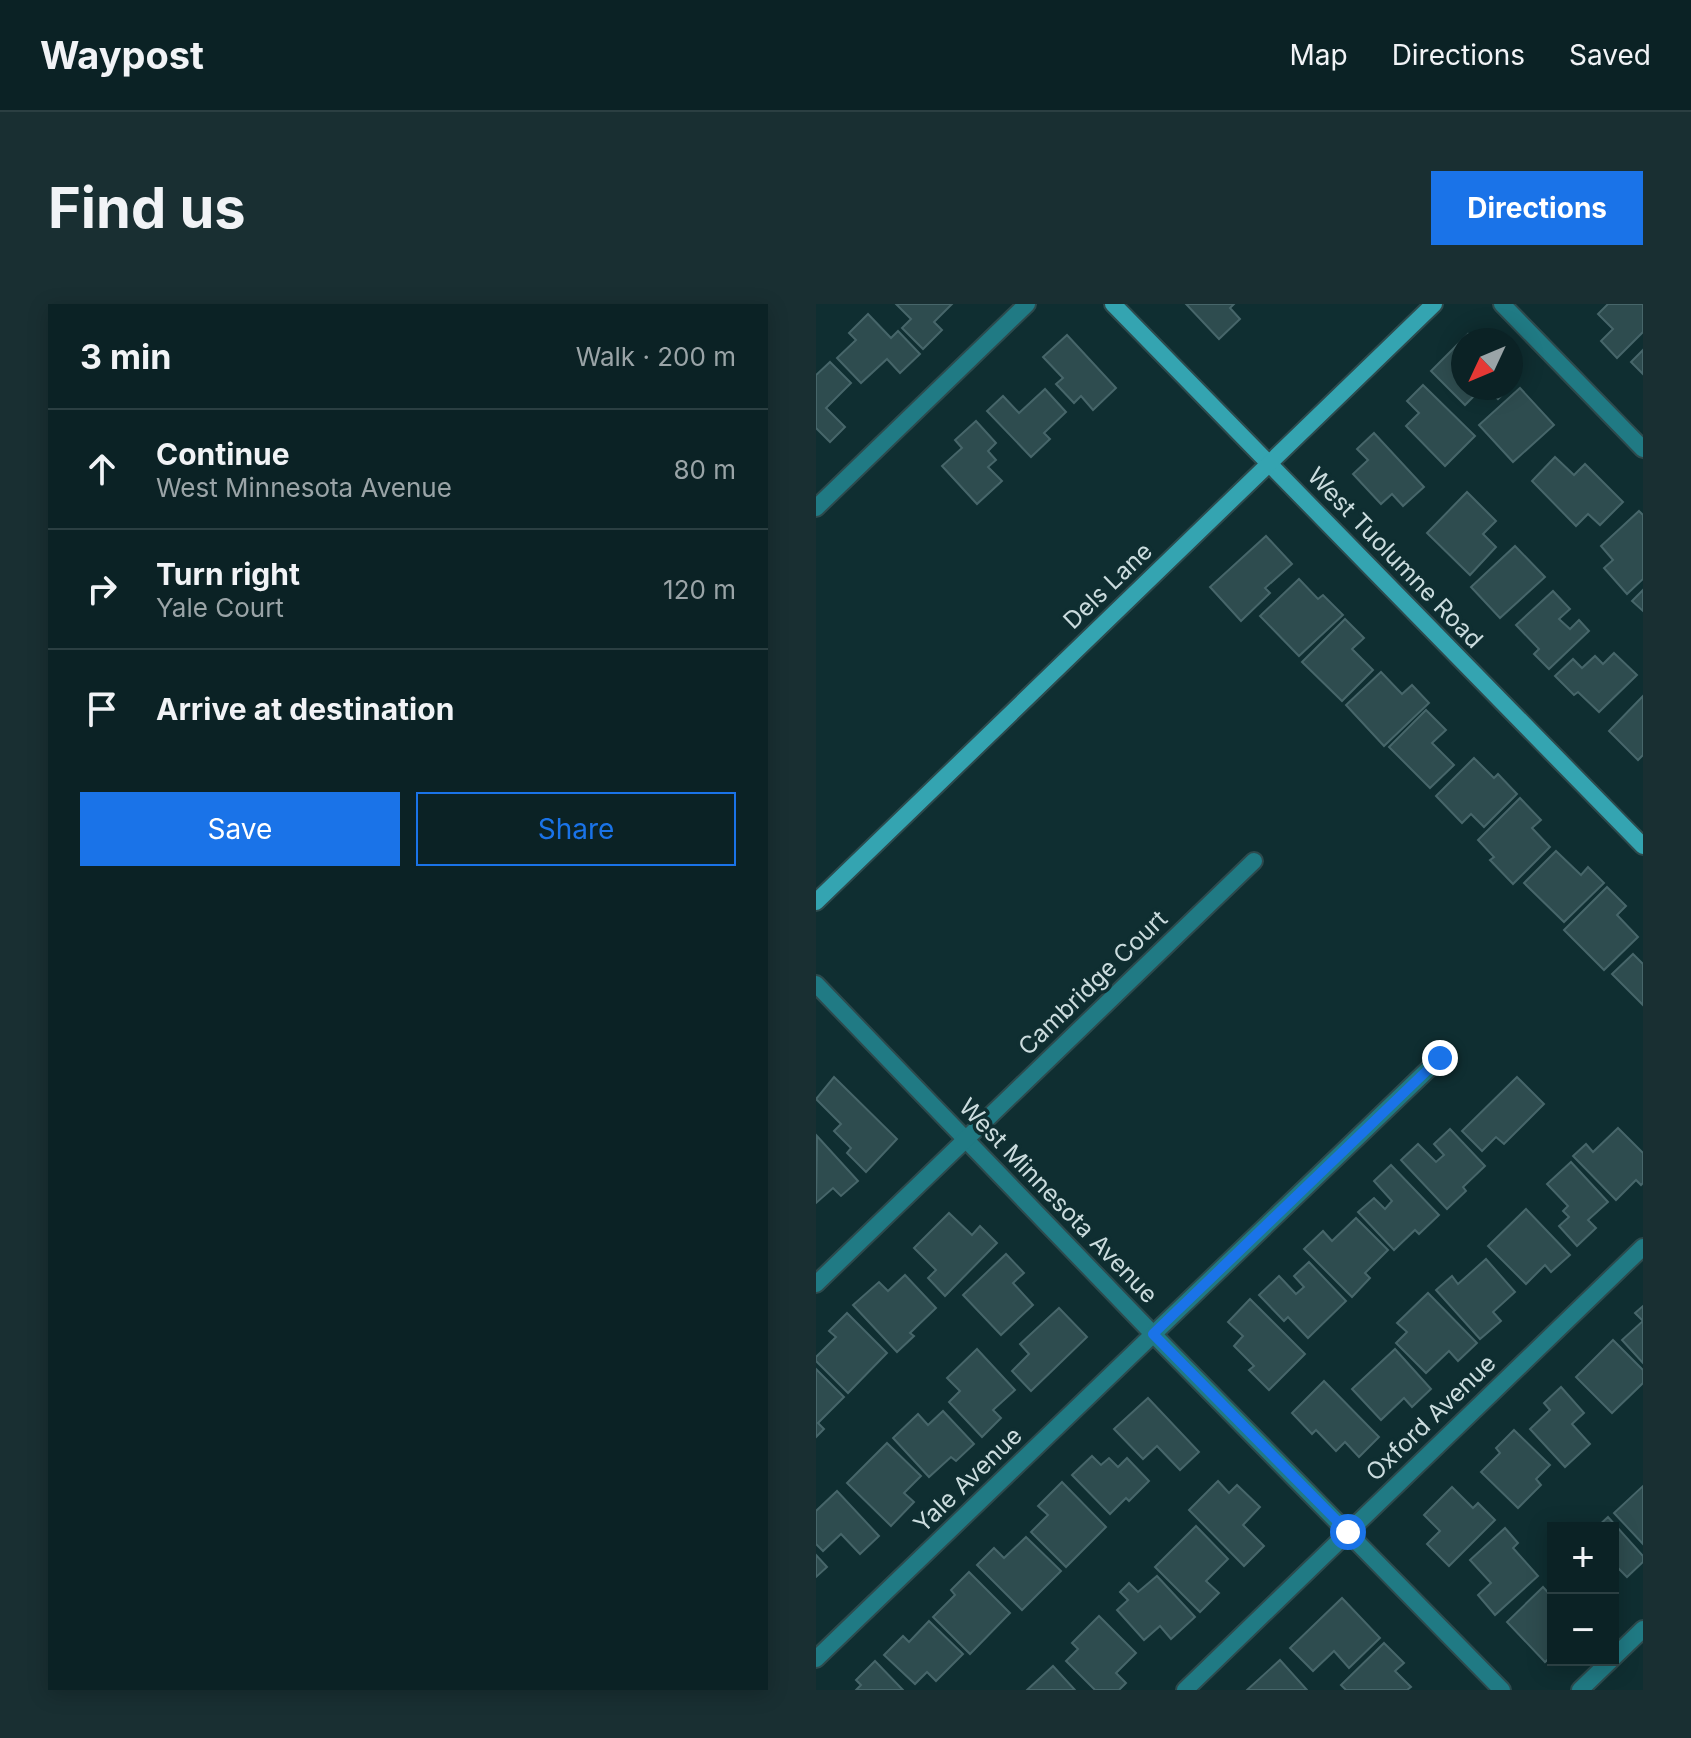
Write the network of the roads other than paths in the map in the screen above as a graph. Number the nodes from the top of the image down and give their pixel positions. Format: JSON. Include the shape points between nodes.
{"nodes":[{"id":1,"x":1027,"y":304,"type":"edge"},
{"id":2,"x":1113,"y":304,"type":"edge"},
{"id":3,"x":1434,"y":304,"type":"edge"},
{"id":4,"x":1502,"y":304,"type":"edge"},
{"id":5,"x":1643,"y":449,"type":"edge"},
{"id":6,"x":1269,"y":463,"type":"junction"},
{"id":7,"x":816,"y":508,"type":"edge"},
{"id":8,"x":1643,"y":846,"type":"edge"},
{"id":9,"x":1254,"y":861,"type":"dead end"},
{"id":10,"x":816,"y":902,"type":"edge"},
{"id":11,"x":816,"y":984,"type":"edge"},
{"id":12,"x":1440,"y":1058,"type":"dead end"},
{"id":13,"x":966,"y":1139,"type":"junction"},
{"id":14,"x":1643,"y":1247,"type":"edge"},
{"id":15,"x":816,"y":1284,"type":"edge"},
{"id":16,"x":1153,"y":1334,"type":"junction"},
{"id":17,"x":1348,"y":1532,"type":"junction"},
{"id":18,"x":1643,"y":1629,"type":"edge"},
{"id":19,"x":1619,"y":1652,"type":"edge"},
{"id":20,"x":816,"y":1659,"type":"edge"},
{"id":21,"x":1605,"y":1666,"type":"edge"},
{"id":22,"x":1185,"y":1690,"type":"edge"},
{"id":23,"x":1502,"y":1690,"type":"edge"},
{"id":24,"x":1580,"y":1690,"type":"edge"}],
"edges":[{"from":1,"to":7,"type":"street"},
{"from":2,"to":6,"type":"street","name":"West Tuolumne Road"},
{"from":3,"to":6,"type":"street","name":"Dels Lane"},
{"from":4,"to":5,"type":"street"},
{"from":6,"to":8,"type":"street","name":"West Tuolumne Road"},
{"from":6,"to":10,"type":"street","name":"Dels Lane"},
{"from":9,"to":13,"type":"street","name":"Cambridge Court"},
{"from":11,"to":13,"type":"street","name":"West Minnesota Avenue"},
{"from":12,"to":16,"type":"street","name":"Yale Avenue"},
{"from":13,"to":15,"type":"street","name":"Cambridge Court"},
{"from":13,"to":16,"type":"street","name":"West Minnesota Avenue"},
{"from":14,"to":17,"type":"street","name":"Oxford Avenue"},
{"from":16,"to":17,"type":"street","name":"West Minnesota Avenue"},
{"from":16,"to":20,"type":"street","name":"Yale Avenue"},
{"from":17,"to":22,"type":"street","name":"Oxford Avenue"},
{"from":17,"to":23,"type":"street","name":"West Minnesota Avenue"},
{"from":18,"to":19,"type":"street"},
{"from":21,"to":24,"type":"street"}]}
